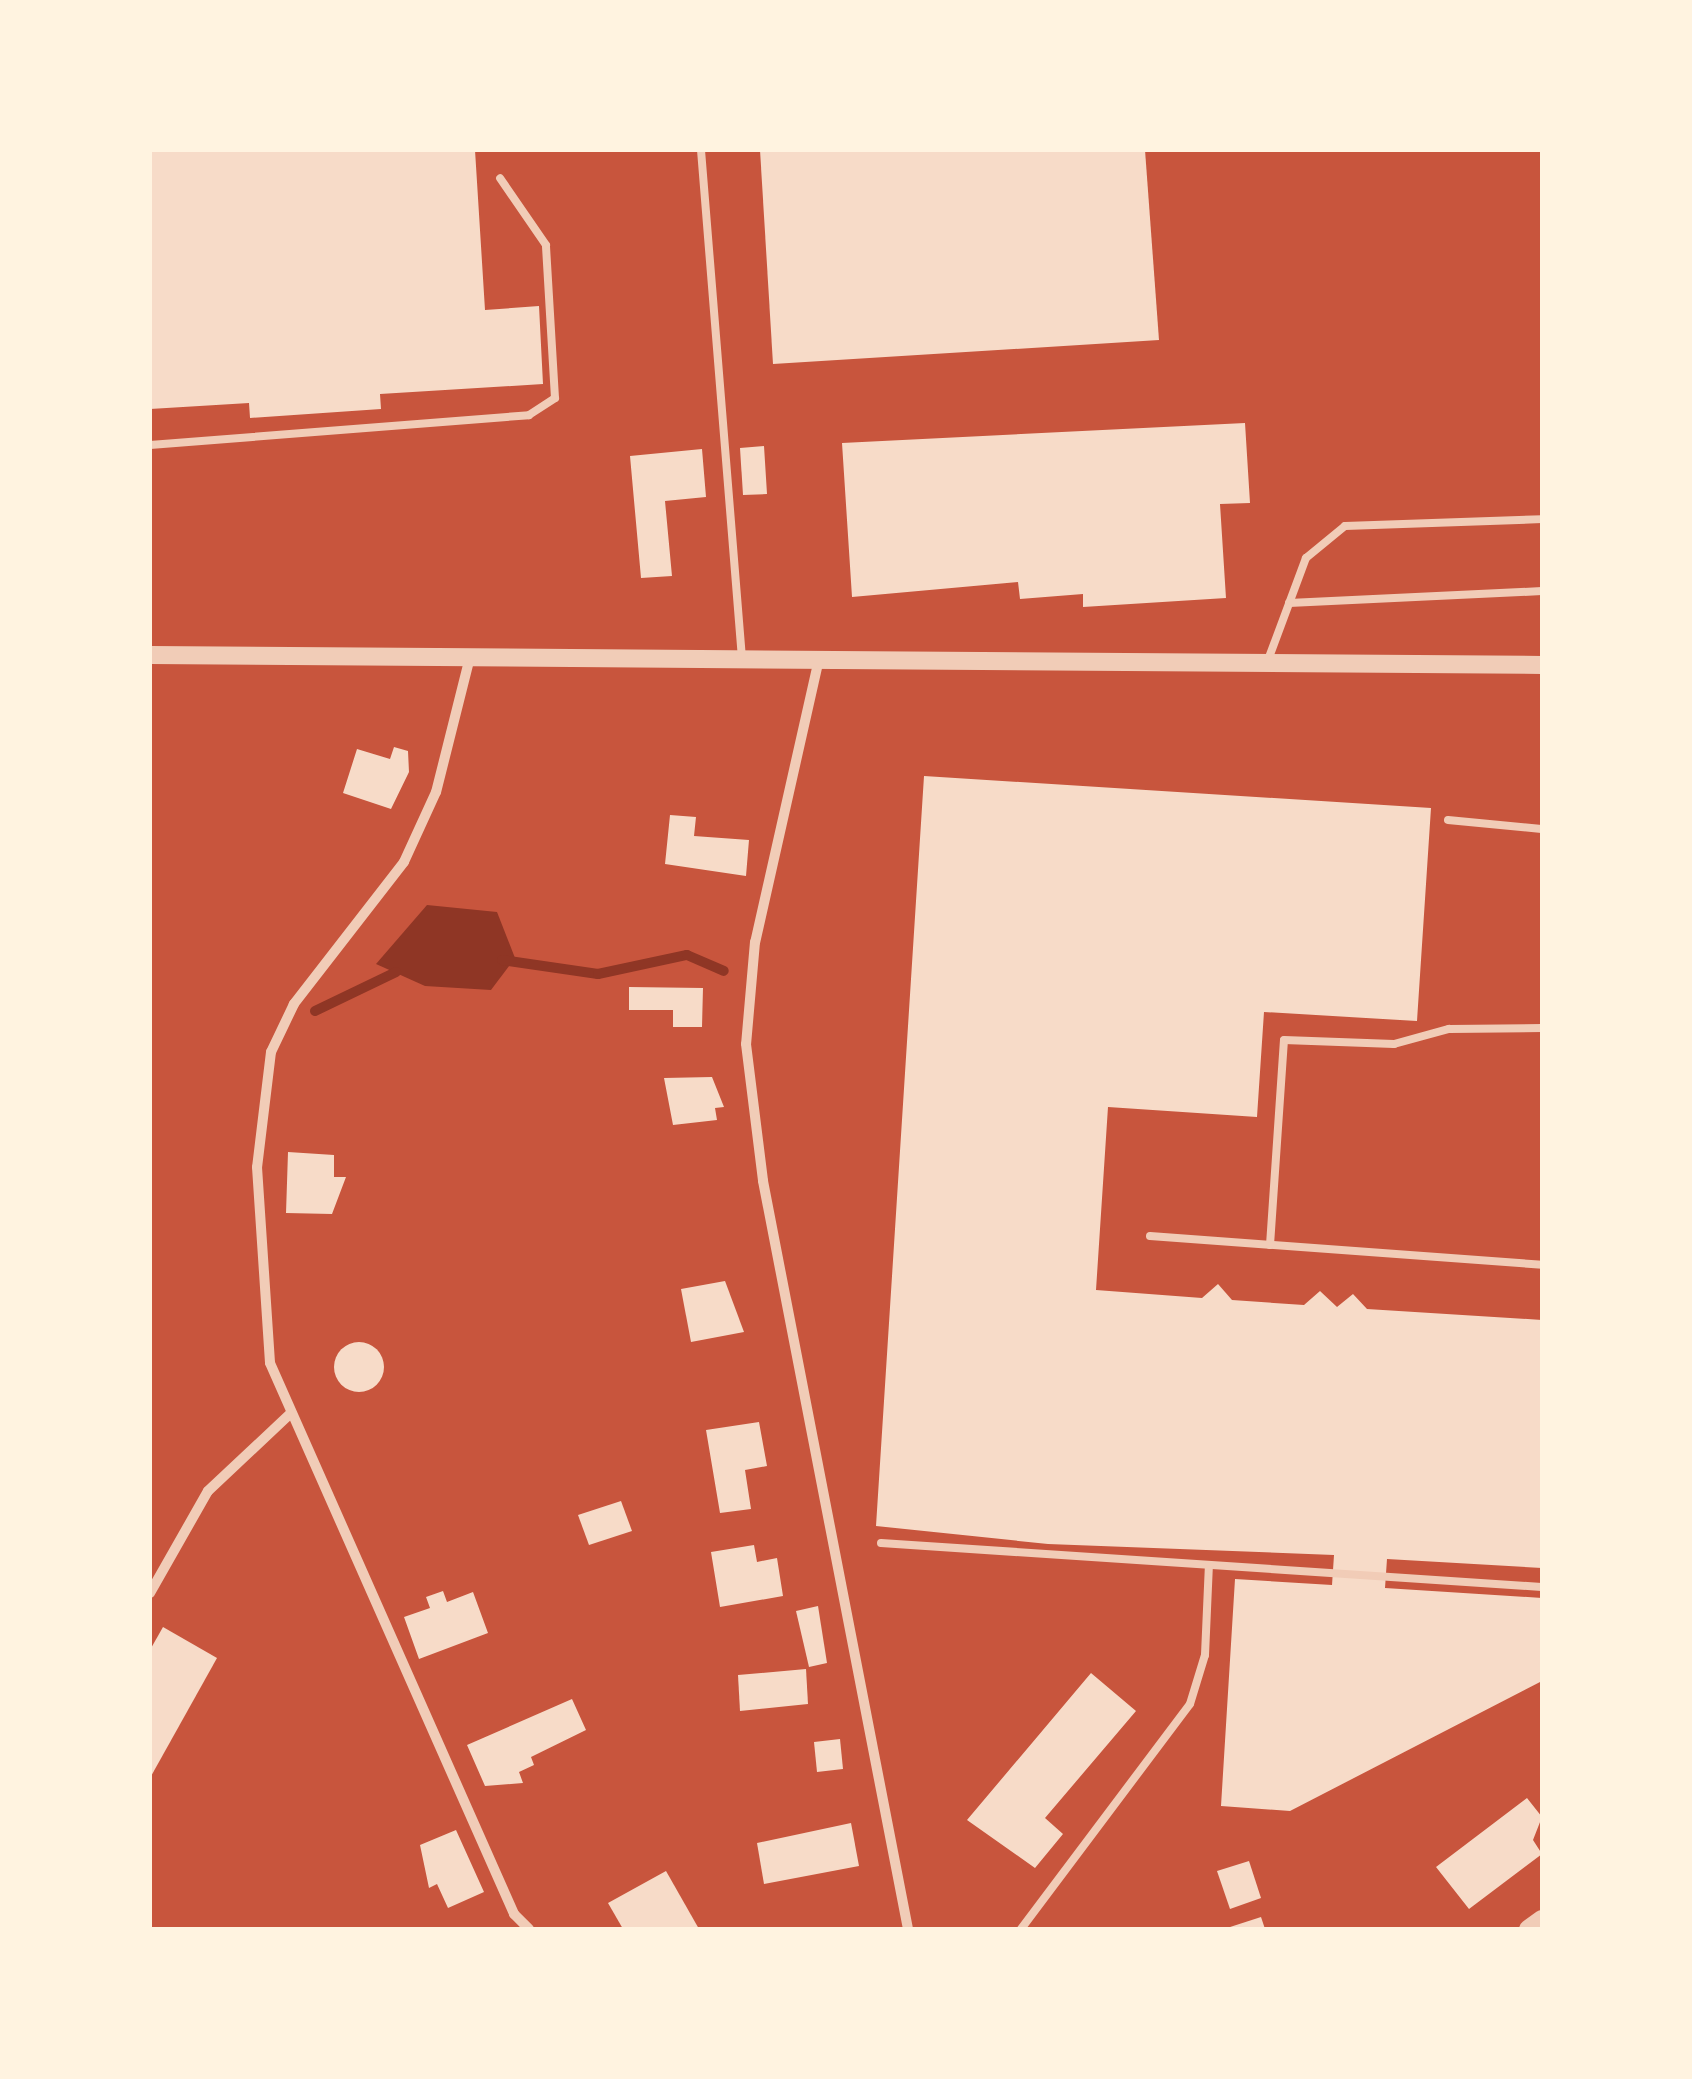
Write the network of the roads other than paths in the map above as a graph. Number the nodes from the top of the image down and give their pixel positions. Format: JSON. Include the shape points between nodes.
{"nodes":[{"id":1,"x":701,"y":150,"type":"edge"},
{"id":2,"x":500,"y":178,"type":"dead end"},
{"id":3,"x":150,"y":445,"type":"edge"},
{"id":4,"x":1542,"y":519,"type":"edge"},
{"id":5,"x":1542,"y":591,"type":"edge"},
{"id":6,"x":1289,"y":603,"type":"junction"},
{"id":7,"x":150,"y":655,"type":"edge"},
{"id":8,"x":470,"y":657,"type":"junction"},
{"id":9,"x":742,"y":658,"type":"junction"},
{"id":10,"x":819,"y":658,"type":"junction"},
{"id":11,"x":1268,"y":660,"type":"junction"},
{"id":12,"x":1542,"y":665,"type":"edge"},
{"id":13,"x":1448,"y":820,"type":"dead end"},
{"id":14,"x":1542,"y":829,"type":"edge"},
{"id":15,"x":1542,"y":1028,"type":"edge"},
{"id":16,"x":1150,"y":1236,"type":"dead end"},
{"id":17,"x":1270,"y":1245,"type":"junction"},
{"id":18,"x":1542,"y":1264,"type":"edge"},
{"id":19,"x":291,"y":1413,"type":"junction"},
{"id":20,"x":882,"y":1543,"type":"dead end"},
{"id":21,"x":1209,"y":1566,"type":"junction"},
{"id":22,"x":1542,"y":1587,"type":"edge"},
{"id":23,"x":150,"y":1593,"type":"edge"},
{"id":24,"x":1542,"y":1919,"type":"edge"},
{"id":25,"x":529,"y":1929,"type":"edge"},
{"id":26,"x":908,"y":1929,"type":"edge"},
{"id":27,"x":1021,"y":1929,"type":"edge"},
{"id":28,"x":1528,"y":1929,"type":"edge"}],
"edges":[{"from":1,"to":9,"type":"lane"},
{"from":2,"to":3,"type":"lane","via":[[546,245],[555,398],[529,415]]},
{"from":4,"to":6,"type":"lane","via":[[1345,526],[1306,558]]},
{"from":5,"to":6,"type":"lane"},
{"from":6,"to":11,"type":"lane"},
{"from":7,"to":8,"type":"street"},
{"from":8,"to":9,"type":"street"},
{"from":8,"to":19,"type":"street","via":[[436,792],[404,862],[294,1004],[270,1052],[257,1167],[270,1362]]},
{"from":9,"to":10,"type":"street"},
{"from":10,"to":11,"type":"street"},
{"from":10,"to":26,"type":"street","via":[[755,942],[746,1044],[763,1181]]},
{"from":11,"to":12,"type":"street"},
{"from":13,"to":14,"type":"lane"},
{"from":15,"to":17,"type":"lane","via":[[1449,1030],[1394,1044],[1284,1040]]},
{"from":16,"to":17,"type":"lane"},
{"from":17,"to":18,"type":"lane"},
{"from":19,"to":23,"type":"street","via":[[208,1491]]},
{"from":19,"to":25,"type":"street","via":[[514,1914]]},
{"from":20,"to":21,"type":"lane"},
{"from":21,"to":22,"type":"lane"},
{"from":21,"to":27,"type":"lane","via":[[1205,1655],[1190,1704]]},
{"from":24,"to":28,"type":"street"}]}
